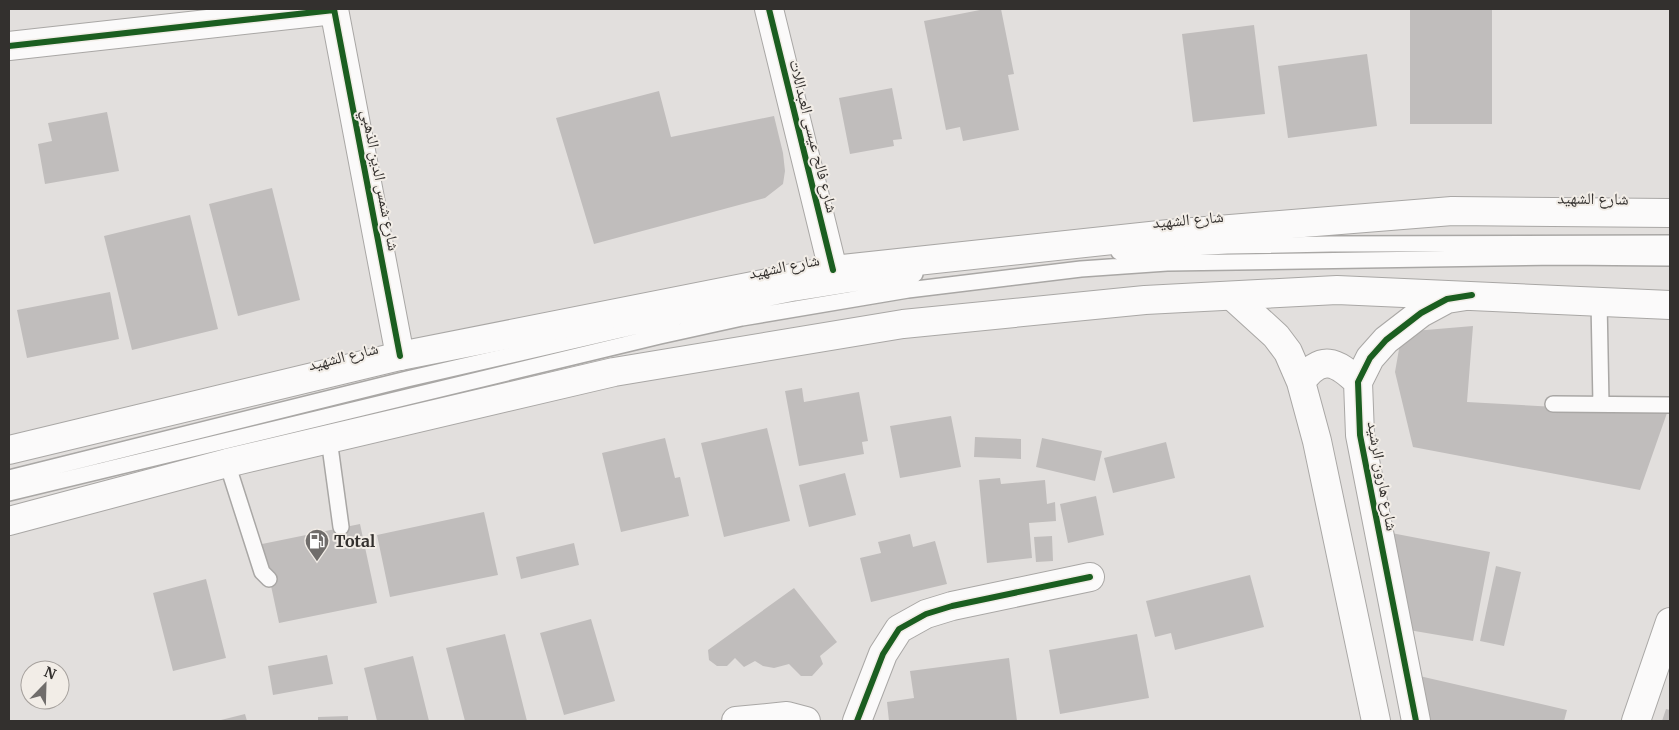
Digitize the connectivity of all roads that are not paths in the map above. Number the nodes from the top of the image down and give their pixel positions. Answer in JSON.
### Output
{"nodes":[{"id":1,"x":334,"y":9,"type":"edge"},
{"id":2,"x":769,"y":9,"type":"edge"},
{"id":3,"x":9,"y":46,"type":"edge"},
{"id":4,"x":1670,"y":213,"type":"edge"},
{"id":5,"x":1670,"y":244,"type":"edge"},
{"id":6,"x":1670,"y":258,"type":"edge"},
{"id":7,"x":833,"y":270,"type":"junction"},
{"id":8,"x":1472,"y":295,"type":"junction"},
{"id":9,"x":1232,"y":296,"type":"junction"},
{"id":10,"x":1599,"y":301,"type":"junction"},
{"id":11,"x":1670,"y":305,"type":"edge"},
{"id":12,"x":400,"y":356,"type":"junction"},
{"id":13,"x":1301,"y":382,"type":"junction"},
{"id":14,"x":1358,"y":382,"type":"junction"},
{"id":15,"x":1553,"y":404,"type":"dead end"},
{"id":16,"x":1601,"y":404,"type":"junction"},
{"id":17,"x":1670,"y":405,"type":"edge"},
{"id":18,"x":329,"y":439,"type":"junction"},
{"id":19,"x":9,"y":450,"type":"edge"},
{"id":20,"x":227,"y":463,"type":"junction"},
{"id":21,"x":9,"y":478,"type":"edge"},
{"id":22,"x":9,"y":493,"type":"edge"},
{"id":23,"x":9,"y":520,"type":"edge"},
{"id":24,"x":341,"y":528,"type":"dead end"},
{"id":25,"x":1090,"y":577,"type":"dead end"},
{"id":26,"x":269,"y":579,"type":"dead end"},
{"id":27,"x":1670,"y":622,"type":"edge"},
{"id":28,"x":736,"y":721,"type":"edge"},
{"id":29,"x":806,"y":721,"type":"edge"},
{"id":30,"x":857,"y":721,"type":"edge"},
{"id":31,"x":1376,"y":721,"type":"edge"},
{"id":32,"x":1416,"y":721,"type":"edge"},
{"id":33,"x":1636,"y":721,"type":"edge"}],
"edges":[{"from":1,"to":3,"type":"main road"},
{"from":1,"to":12,"type":"main road","name":"شارع شمس الدين الذهبي"},
{"from":2,"to":7,"type":"main road","name":"شارع فالح عيسى العبداللات"},
{"from":4,"to":7,"type":"main road","name":"شارع الشهيد"},
{"from":5,"to":21,"type":"lane"},
{"from":6,"to":22,"type":"lane"},
{"from":7,"to":12,"type":"main road","name":"شارع الشهيد"},
{"from":8,"to":9,"type":"main road"},
{"from":8,"to":10,"type":"main road"},
{"from":8,"to":14,"type":"main road","name":"شارع هارون الرشيد"},
{"from":9,"to":13,"type":"main road"},
{"from":9,"to":18,"type":"main road"},
{"from":10,"to":11,"type":"main road"},
{"from":10,"to":16,"type":"lane"},
{"from":12,"to":19,"type":"main road","name":"شارع الشهيد"},
{"from":13,"to":14,"type":"main road"},
{"from":13,"to":31,"type":"main road"},
{"from":14,"to":32,"type":"main road","name":"شارع هارون الرشيد"},
{"from":15,"to":16,"type":"lane"},
{"from":16,"to":17,"type":"lane"},
{"from":18,"to":20,"type":"main road"},
{"from":18,"to":24,"type":"lane"},
{"from":20,"to":23,"type":"main road"},
{"from":20,"to":26,"type":"lane"},
{"from":25,"to":30,"type":"main road"},
{"from":27,"to":33,"type":"main road"},
{"from":28,"to":29,"type":"main road"}]}
